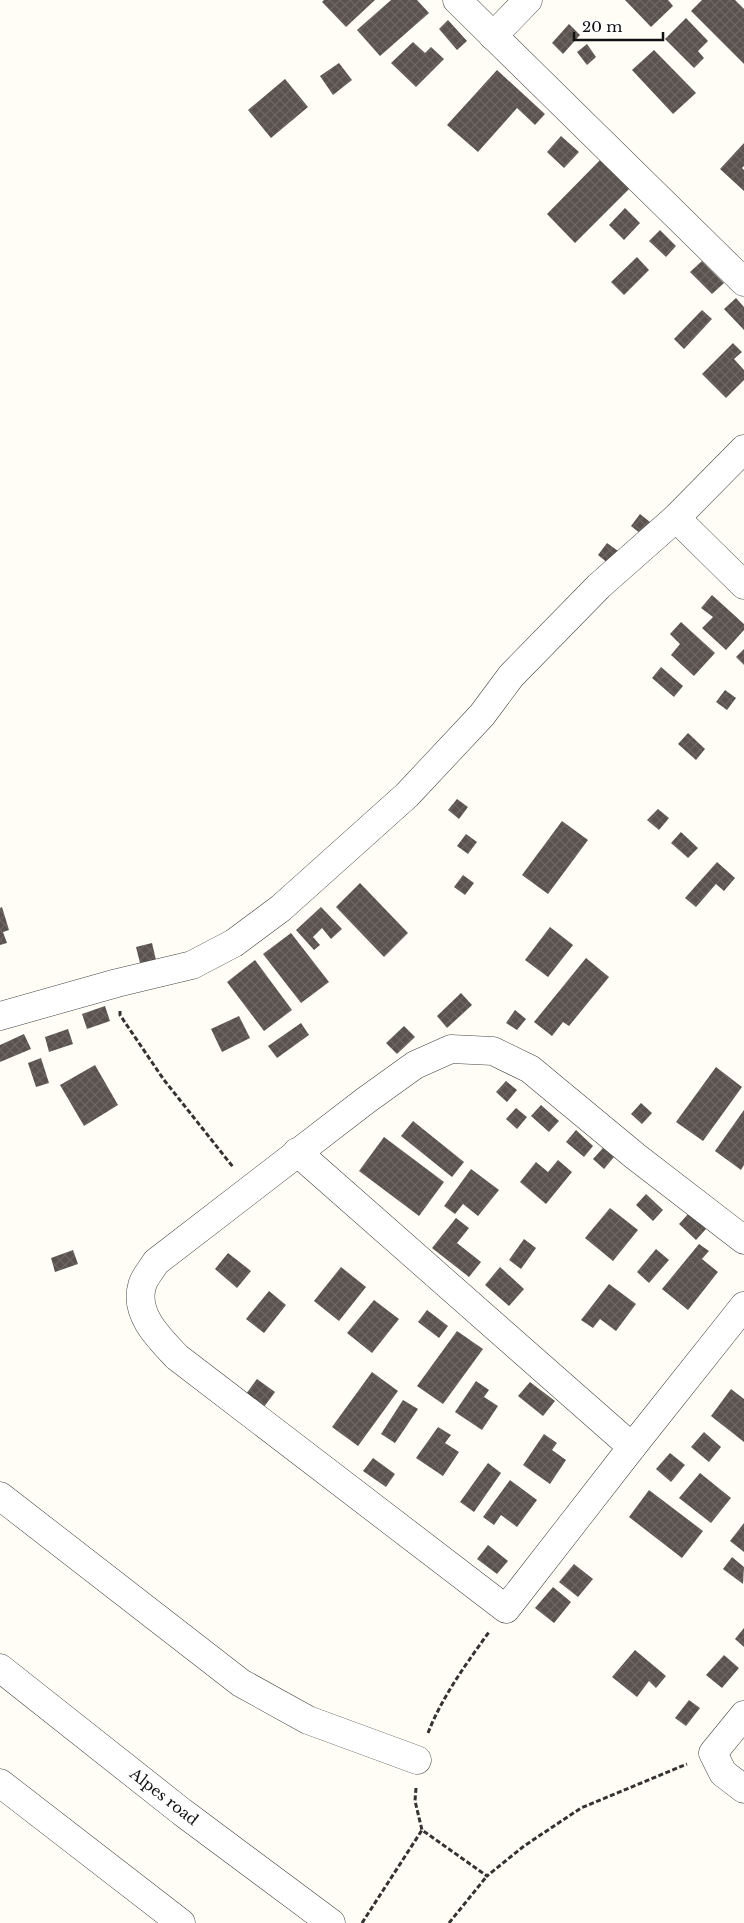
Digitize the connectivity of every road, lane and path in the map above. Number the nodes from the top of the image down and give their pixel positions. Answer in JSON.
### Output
{"nodes":[{"id":1,"x":457,"y":0,"type":"edge"},
{"id":2,"x":528,"y":0,"type":"edge"},
{"id":3,"x":493,"y":36,"type":"junction"},
{"id":4,"x":744,"y":282,"type":"edge"},
{"id":5,"x":744,"y":449,"type":"edge"},
{"id":6,"x":676,"y":518,"type":"junction"},
{"id":7,"x":744,"y":585,"type":"edge"},
{"id":8,"x":117,"y":983,"type":"junction"},
{"id":9,"x":0,"y":1016,"type":"edge"},
{"id":10,"x":297,"y":1152,"type":"junction"},
{"id":11,"x":250,"y":1189,"type":"junction"},
{"id":12,"x":744,"y":1240,"type":"edge"},
{"id":13,"x":744,"y":1306,"type":"edge"},
{"id":14,"x":632,"y":1447,"type":"junction"},
{"id":15,"x":0,"y":1496,"type":"edge"},
{"id":16,"x":506,"y":1609,"type":"junction"},
{"id":17,"x":0,"y":1668,"type":"edge"},
{"id":18,"x":744,"y":1715,"type":"edge"},
{"id":19,"x":713,"y":1753,"type":"junction"},
{"id":20,"x":417,"y":1760,"type":"junction"},
{"id":21,"x":0,"y":1783,"type":"edge"},
{"id":22,"x":744,"y":1789,"type":"edge"},
{"id":23,"x":422,"y":1830,"type":"junction"},
{"id":24,"x":487,"y":1876,"type":"junction"},
{"id":25,"x":181,"y":1923,"type":"edge"},
{"id":26,"x":331,"y":1923,"type":"edge"},
{"id":27,"x":362,"y":1923,"type":"edge"},
{"id":28,"x":449,"y":1923,"type":"edge"}],
"edges":[{"from":1,"to":3,"type":"street"},
{"from":2,"to":3,"type":"street"},
{"from":3,"to":4,"type":"street"},
{"from":5,"to":6,"type":"street"},
{"from":6,"to":7,"type":"street"},
{"from":6,"to":8,"type":"street"},
{"from":8,"to":9,"type":"street"},
{"from":8,"to":11,"type":"path"},
{"from":10,"to":11,"type":"street"},
{"from":10,"to":12,"type":"street"},
{"from":10,"to":14,"type":"street"},
{"from":11,"to":16,"type":"street"},
{"from":13,"to":14,"type":"street"},
{"from":14,"to":16,"type":"street"},
{"from":15,"to":20,"type":"street"},
{"from":16,"to":20,"type":"path"},
{"from":17,"to":26,"type":"street","name":"Alpes road"},
{"from":18,"to":19,"type":"street"},
{"from":19,"to":22,"type":"street"},
{"from":19,"to":24,"type":"path"},
{"from":20,"to":23,"type":"path"},
{"from":21,"to":25,"type":"street"},
{"from":23,"to":24,"type":"path"},
{"from":23,"to":27,"type":"path"},
{"from":24,"to":28,"type":"path"}]}
